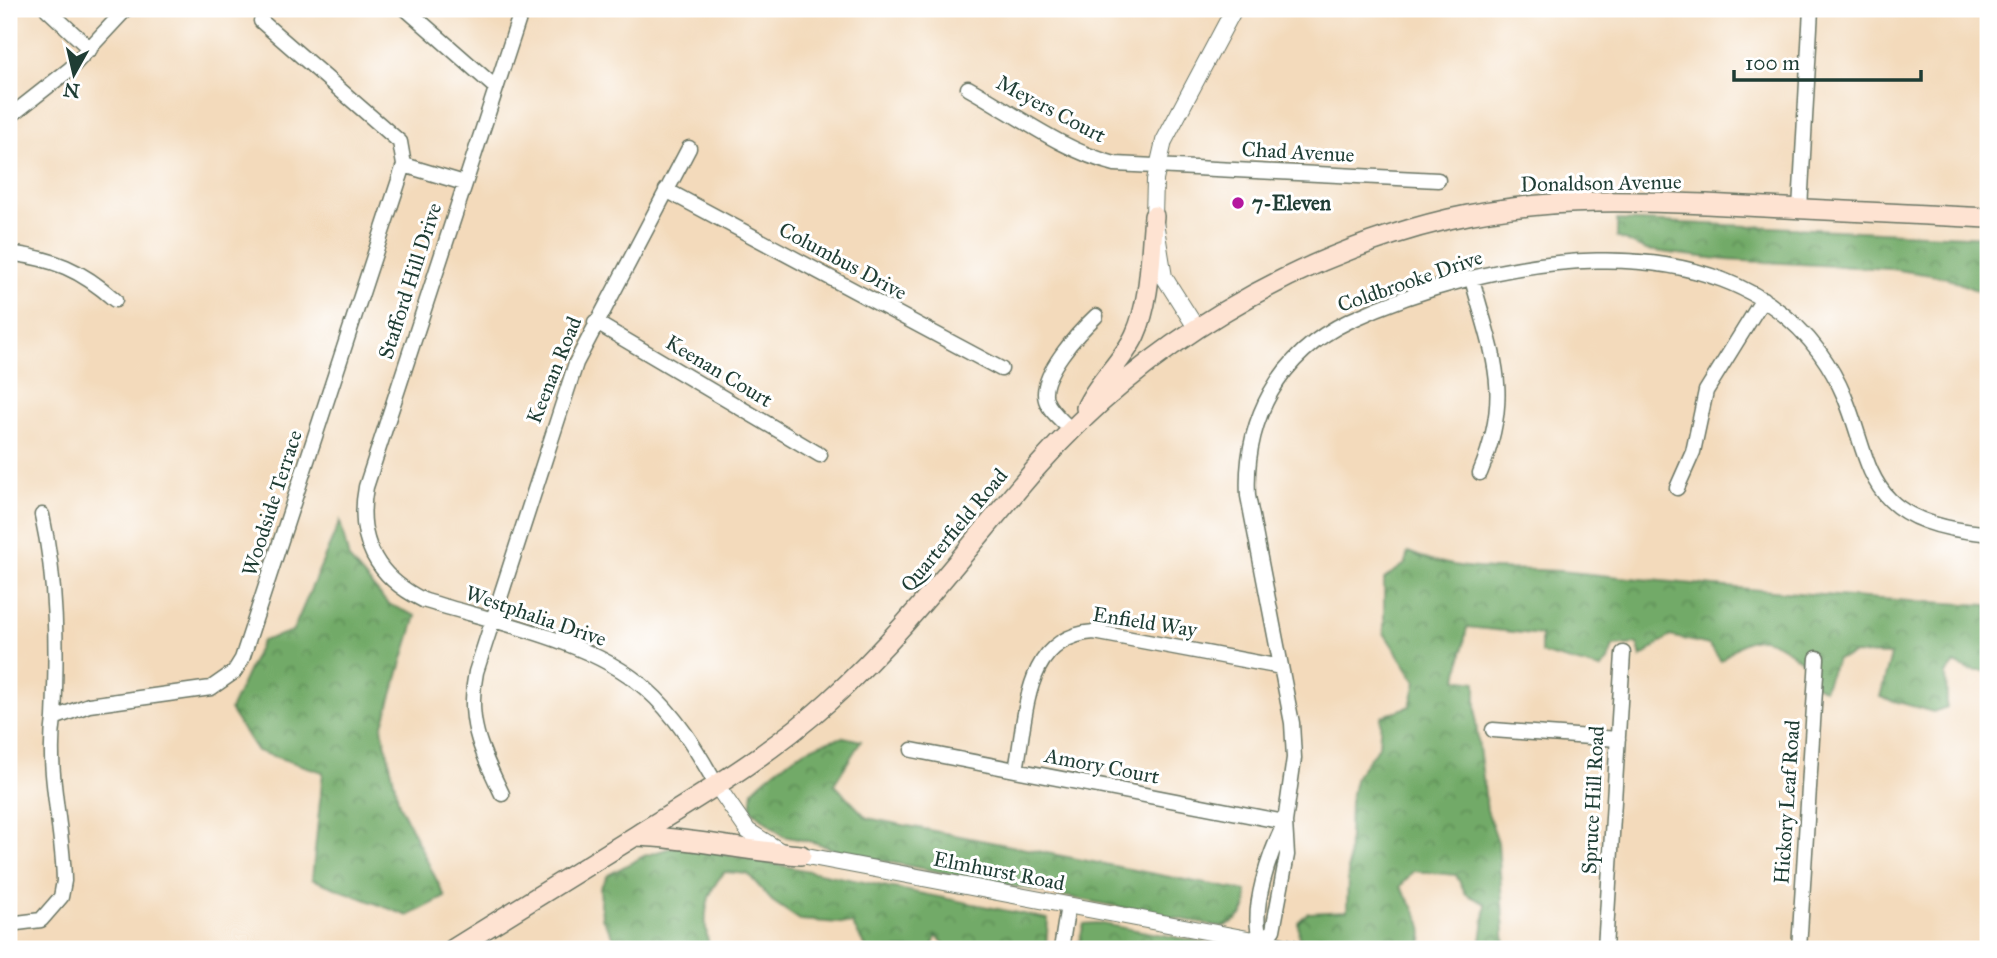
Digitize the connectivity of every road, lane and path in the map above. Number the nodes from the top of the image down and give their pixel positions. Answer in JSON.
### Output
{"nodes":[{"id":1,"x":47,"y":9,"type":"edge"},
{"id":2,"x":126,"y":9,"type":"edge"},
{"id":3,"x":406,"y":9,"type":"edge"},
{"id":4,"x":522,"y":9,"type":"edge"},
{"id":5,"x":1234,"y":9,"type":"edge"},
{"id":6,"x":1811,"y":9,"type":"edge"},
{"id":7,"x":261,"y":21,"type":"dead end"},
{"id":8,"x":90,"y":49,"type":"junction"},
{"id":9,"x":495,"y":87,"type":"junction"},
{"id":10,"x":968,"y":88,"type":"dead end"},
{"id":11,"x":9,"y":117,"type":"edge"},
{"id":12,"x":689,"y":148,"type":"dead end"},
{"id":13,"x":404,"y":165,"type":"junction"},
{"id":14,"x":1157,"y":165,"type":"junction"},
{"id":15,"x":1438,"y":180,"type":"dead end"},
{"id":16,"x":464,"y":183,"type":"junction"},
{"id":17,"x":666,"y":190,"type":"junction"},
{"id":18,"x":1800,"y":209,"type":"junction"},
{"id":19,"x":1154,"y":216,"type":"junction"},
{"id":20,"x":1988,"y":218,"type":"edge"},
{"id":21,"x":9,"y":253,"type":"edge"},
{"id":22,"x":1472,"y":279,"type":"junction"},
{"id":23,"x":1763,"y":299,"type":"junction"},
{"id":24,"x":115,"y":300,"type":"dead end"},
{"id":25,"x":1096,"y":316,"type":"dead end"},
{"id":26,"x":596,"y":322,"type":"junction"},
{"id":27,"x":1196,"y":329,"type":"junction"},
{"id":28,"x":1001,"y":369,"type":"dead end"},
{"id":29,"x":1075,"y":426,"type":"junction"},
{"id":30,"x":820,"y":455,"type":"dead end"},
{"id":31,"x":1480,"y":472,"type":"dead end"},
{"id":32,"x":1676,"y":488,"type":"dead end"},
{"id":33,"x":42,"y":515,"type":"dead end"},
{"id":34,"x":1982,"y":533,"type":"dead end"},
{"id":35,"x":379,"y":568,"type":"joint"},
{"id":36,"x":491,"y":621,"type":"junction"},
{"id":37,"x":1623,"y":653,"type":"dead end"},
{"id":38,"x":1818,"y":658,"type":"dead end"},
{"id":39,"x":1281,"y":667,"type":"junction"},
{"id":40,"x":54,"y":718,"type":"junction"},
{"id":41,"x":1493,"y":730,"type":"dead end"},
{"id":42,"x":1618,"y":738,"type":"junction"},
{"id":43,"x":912,"y":750,"type":"dead end"},
{"id":44,"x":1016,"y":770,"type":"junction"},
{"id":45,"x":717,"y":786,"type":"junction"},
{"id":46,"x":502,"y":794,"type":"dead end"},
{"id":47,"x":1284,"y":822,"type":"junction"},
{"id":48,"x":636,"y":836,"type":"junction"},
{"id":49,"x":801,"y":855,"type":"junction"},
{"id":50,"x":1068,"y":905,"type":"junction"},
{"id":51,"x":9,"y":924,"type":"edge"},
{"id":52,"x":1261,"y":942,"type":"junction"},
{"id":53,"x":453,"y":949,"type":"edge"},
{"id":54,"x":1061,"y":949,"type":"edge"},
{"id":55,"x":1301,"y":949,"type":"edge"},
{"id":56,"x":1605,"y":949,"type":"edge"},
{"id":57,"x":1799,"y":949,"type":"edge"}],
"edges":[{"from":1,"to":8,"type":"street"},
{"from":2,"to":8,"type":"street"},
{"from":3,"to":9,"type":"street"},
{"from":4,"to":9,"type":"street","name":"Stafford Hill Drive"},
{"from":5,"to":14,"type":"street"},
{"from":6,"to":18,"type":"street"},
{"from":7,"to":13,"type":"street"},
{"from":8,"to":11,"type":"street"},
{"from":9,"to":16,"type":"street","name":"Stafford Hill Drive"},
{"from":10,"to":14,"type":"street","name":"Meyers Court"},
{"from":12,"to":17,"type":"street","name":"Keenan Road"},
{"from":13,"to":16,"type":"street"},
{"from":13,"to":40,"type":"street","name":"Woodside Terrace"},
{"from":14,"to":15,"type":"street","name":"Chad Avenue"},
{"from":14,"to":19,"type":"street"},
{"from":16,"to":35,"type":"street","name":"Stafford Hill Drive"},
{"from":17,"to":26,"type":"street","name":"Keenan Road"},
{"from":17,"to":28,"type":"street","name":"Columbus Drive"},
{"from":18,"to":20,"type":"main road","name":"Donaldson Avenue"},
{"from":18,"to":27,"type":"main road","name":"Donaldson Avenue"},
{"from":19,"to":27,"type":"street"},
{"from":19,"to":29,"type":"main road"},
{"from":21,"to":24,"type":"street"},
{"from":22,"to":23,"type":"street","name":"Coldbrooke Drive"},
{"from":22,"to":31,"type":"street"},
{"from":22,"to":39,"type":"street","name":"Coldbrooke Drive"},
{"from":23,"to":32,"type":"street"},
{"from":23,"to":34,"type":"street","name":"Coldbrooke Drive"},
{"from":25,"to":29,"type":"street"},
{"from":26,"to":30,"type":"street","name":"Keenan Court"},
{"from":26,"to":36,"type":"street","name":"Keenan Road"},
{"from":27,"to":29,"type":"main road","name":"Quarterfield Road"},
{"from":29,"to":45,"type":"main road","name":"Quarterfield Road"},
{"from":33,"to":40,"type":"street"},
{"from":35,"to":36,"type":"street","name":"Westphalia Drive"},
{"from":36,"to":45,"type":"street","name":"Westphalia Drive"},
{"from":36,"to":46,"type":"street","name":"Keenan Road"},
{"from":37,"to":42,"type":"street","name":"Spruce Hill Road"},
{"from":38,"to":57,"type":"street","name":"Hickory Leaf Road"},
{"from":39,"to":44,"type":"street","name":"Enfield Way"},
{"from":39,"to":47,"type":"street","name":"Coldbrooke Drive"},
{"from":40,"to":51,"type":"street"},
{"from":41,"to":42,"type":"street"},
{"from":42,"to":56,"type":"street","name":"Spruce Hill Road"},
{"from":43,"to":44,"type":"street","name":"Amory Court"},
{"from":44,"to":47,"type":"street","name":"Amory Court"},
{"from":45,"to":48,"type":"main road","name":"Quarterfield Road"},
{"from":45,"to":49,"type":"street","name":"Elmhurst Road"},
{"from":47,"to":52,"type":"street","name":"Coldbrooke Drive"},
{"from":48,"to":49,"type":"main road"},
{"from":48,"to":53,"type":"main road","name":"Quarterfield Road"},
{"from":49,"to":50,"type":"street","name":"Elmhurst Road"},
{"from":50,"to":52,"type":"street","name":"Elmhurst Road"},
{"from":50,"to":54,"type":"street"},
{"from":52,"to":55,"type":"street","name":"Elmhurst Road"}]}
